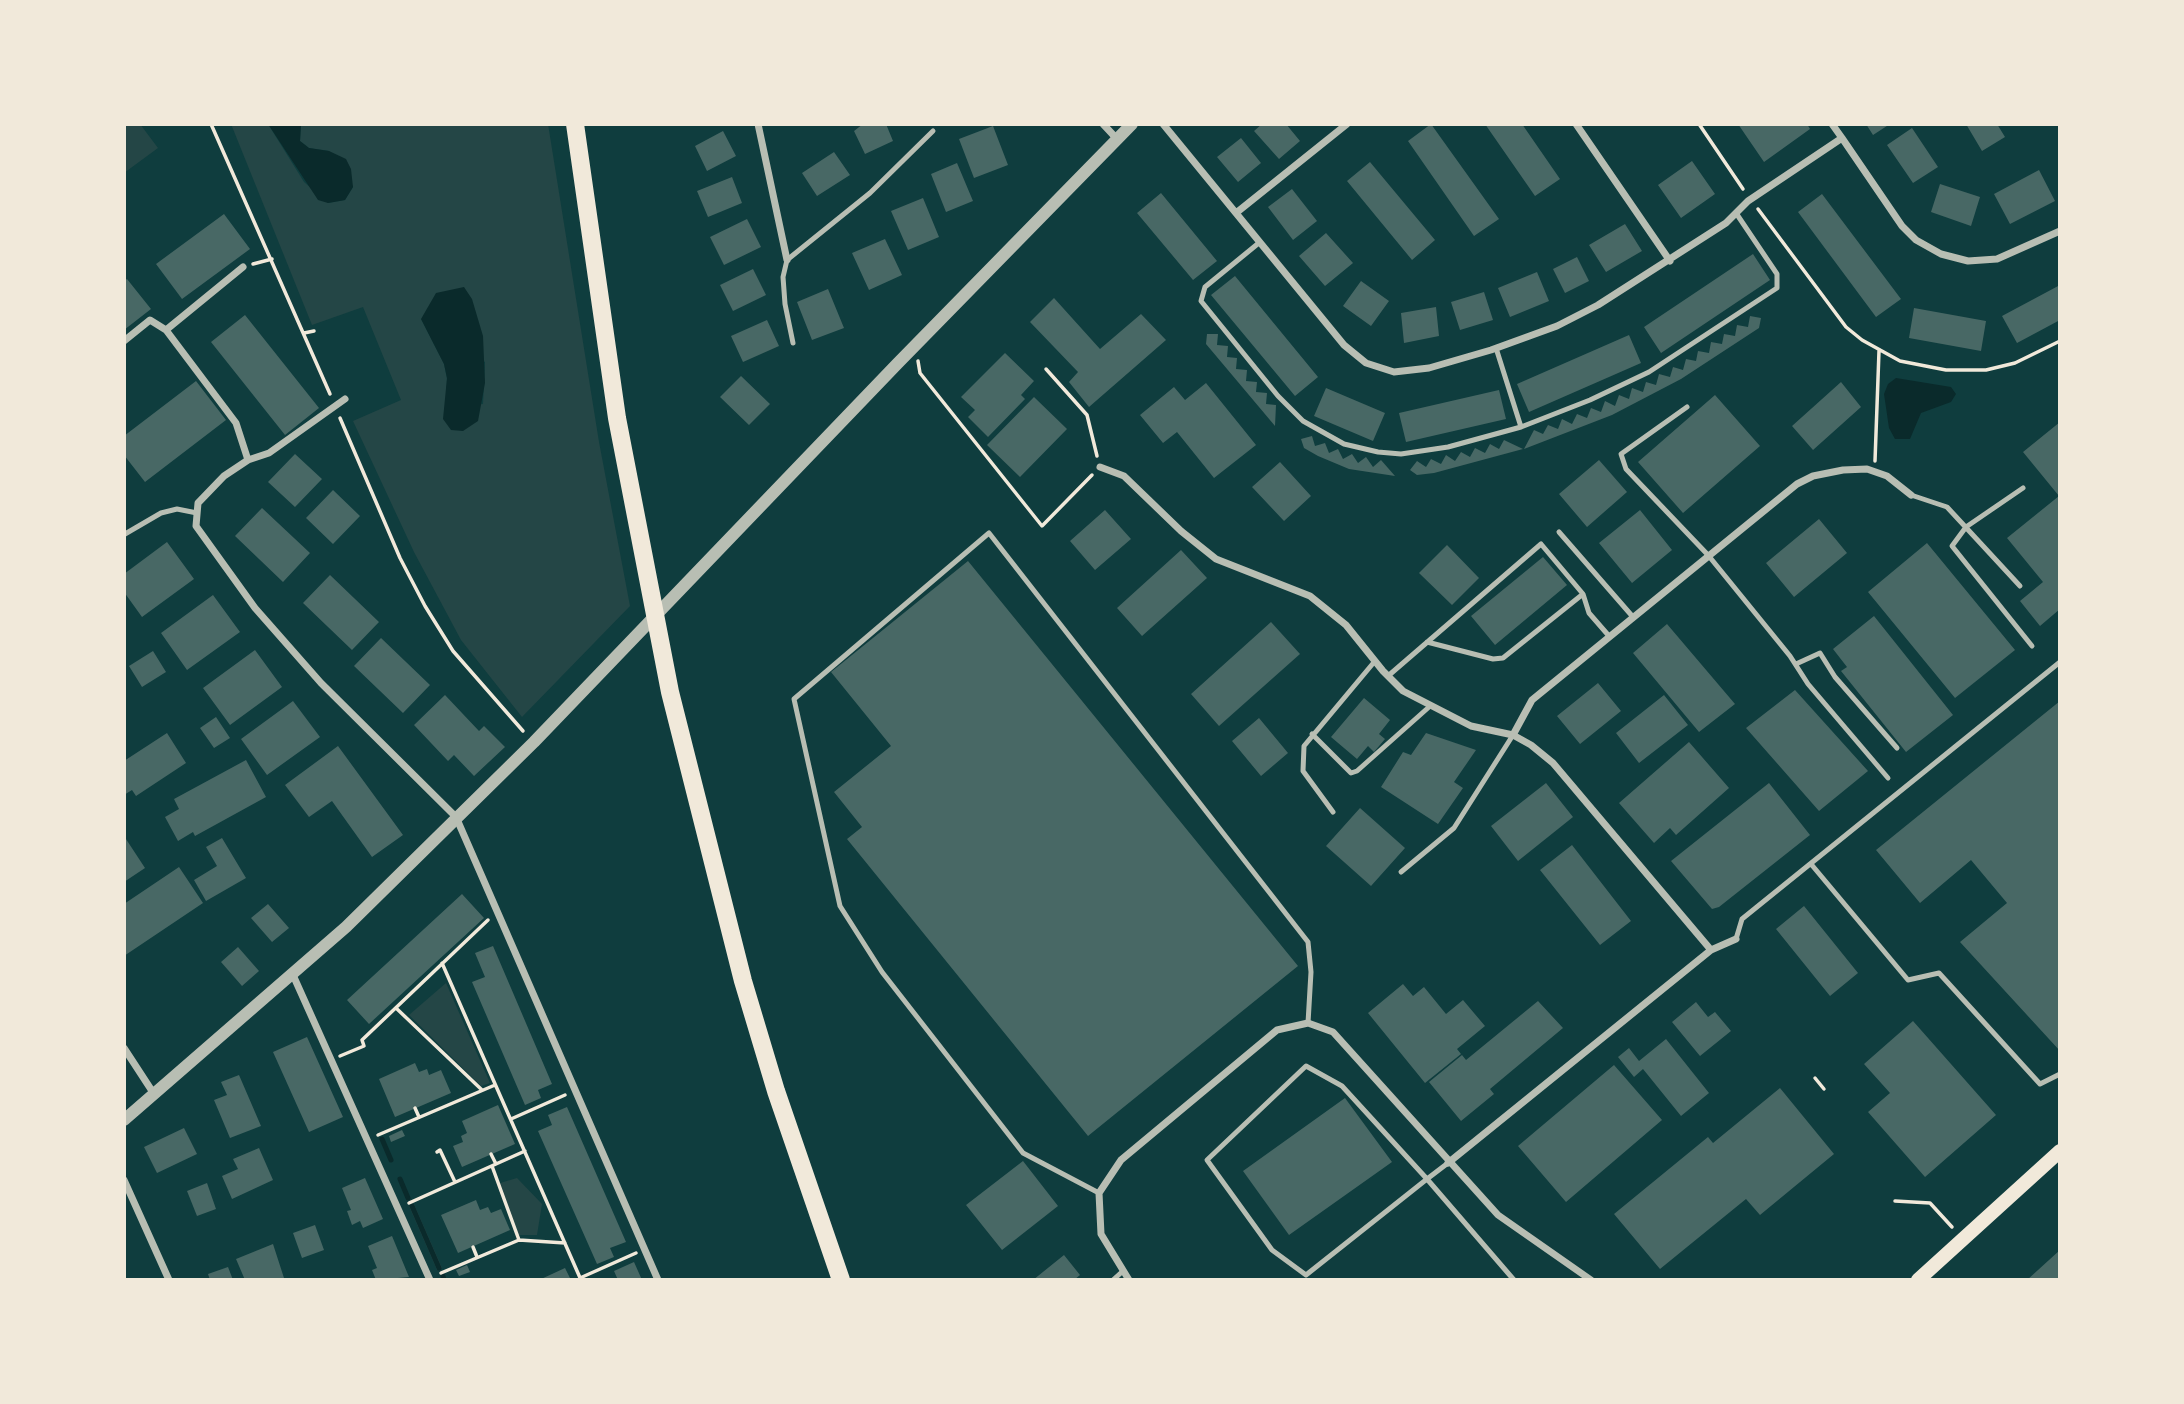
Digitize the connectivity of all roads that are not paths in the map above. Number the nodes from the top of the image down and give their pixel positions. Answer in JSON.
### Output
{"nodes":[{"id":1,"x":575,"y":124,"type":"edge"},
{"id":2,"x":758,"y":124,"type":"edge"},
{"id":3,"x":1103,"y":124,"type":"edge"},
{"id":4,"x":1132,"y":124,"type":"edge"},
{"id":5,"x":1163,"y":124,"type":"edge"},
{"id":6,"x":1347,"y":124,"type":"edge"},
{"id":7,"x":1576,"y":124,"type":"edge"},
{"id":8,"x":1832,"y":124,"type":"edge"},
{"id":9,"x":933,"y":131,"type":"dead end"},
{"id":10,"x":1842,"y":138,"type":"junction"},
{"id":11,"x":1117,"y":139,"type":"junction"},
{"id":12,"x":1236,"y":213,"type":"junction"},
{"id":13,"x":1737,"y":213,"type":"junction"},
{"id":14,"x":2060,"y":231,"type":"edge"},
{"id":15,"x":1260,"y":242,"type":"junction"},
{"id":16,"x":787,"y":260,"type":"junction"},
{"id":17,"x":1670,"y":261,"type":"junction"},
{"id":18,"x":243,"y":267,"type":"road end"},
{"id":19,"x":166,"y":330,"type":"junction"},
{"id":20,"x":124,"y":341,"type":"edge"},
{"id":21,"x":793,"y":343,"type":"dead end"},
{"id":22,"x":1496,"y":348,"type":"junction"},
{"id":23,"x":345,"y":400,"type":"dead end"},
{"id":24,"x":1687,"y":407,"type":"dead end"},
{"id":25,"x":1521,"y":426,"type":"junction"},
{"id":26,"x":248,"y":460,"type":"junction"},
{"id":27,"x":1100,"y":467,"type":"road end"},
{"id":28,"x":2023,"y":488,"type":"dead end"},
{"id":29,"x":1912,"y":495,"type":"joint"},
{"id":30,"x":197,"y":513,"type":"junction"},
{"id":31,"x":1966,"y":527,"type":"junction"},
{"id":32,"x":1559,"y":532,"type":"dead end"},
{"id":33,"x":125,"y":534,"type":"edge"},
{"id":34,"x":1708,"y":555,"type":"junction"},
{"id":35,"x":2020,"y":586,"type":"dead end"},
{"id":36,"x":1583,"y":594,"type":"junction"},
{"id":37,"x":1633,"y":617,"type":"junction"},
{"id":38,"x":1609,"y":636,"type":"junction"},
{"id":39,"x":1427,"y":642,"type":"junction"},
{"id":40,"x":2032,"y":646,"type":"dead end"},
{"id":41,"x":1375,"y":661,"type":"junction"},
{"id":42,"x":2060,"y":662,"type":"edge"},
{"id":43,"x":1796,"y":664,"type":"junction"},
{"id":44,"x":1388,"y":676,"type":"junction"},
{"id":45,"x":1429,"y":707,"type":"junction"},
{"id":46,"x":1312,"y":734,"type":"junction"},
{"id":47,"x":1513,"y":735,"type":"junction"},
{"id":48,"x":1897,"y":748,"type":"dead end"},
{"id":49,"x":1888,"y":778,"type":"dead end"},
{"id":50,"x":1333,"y":812,"type":"dead end"},
{"id":51,"x":456,"y":817,"type":"junction"},
{"id":52,"x":1811,"y":864,"type":"junction"},
{"id":53,"x":1401,"y":872,"type":"dead end"},
{"id":54,"x":1736,"y":939,"type":"joint"},
{"id":55,"x":1712,"y":950,"type":"junction"},
{"id":56,"x":293,"y":975,"type":"junction"},
{"id":57,"x":1308,"y":1023,"type":"junction"},
{"id":58,"x":124,"y":1048,"type":"edge"},
{"id":59,"x":2060,"y":1074,"type":"edge"},
{"id":60,"x":154,"y":1094,"type":"junction"},
{"id":61,"x":124,"y":1120,"type":"edge"},
{"id":62,"x":2060,"y":1152,"type":"edge"},
{"id":63,"x":1448,"y":1163,"type":"junction"},
{"id":64,"x":1427,"y":1179,"type":"junction"},
{"id":65,"x":124,"y":1180,"type":"edge"},
{"id":66,"x":1099,"y":1193,"type":"junction"},
{"id":67,"x":1123,"y":1271,"type":"junction"},
{"id":68,"x":1306,"y":1278,"type":"edge"},
{"id":69,"x":429,"y":1279,"type":"edge"},
{"id":70,"x":169,"y":1280,"type":"edge"},
{"id":71,"x":658,"y":1280,"type":"edge"},
{"id":72,"x":841,"y":1280,"type":"edge"},
{"id":73,"x":1113,"y":1280,"type":"edge"},
{"id":74,"x":1129,"y":1280,"type":"edge"},
{"id":75,"x":1514,"y":1280,"type":"edge"},
{"id":76,"x":1591,"y":1280,"type":"edge"},
{"id":77,"x":1918,"y":1280,"type":"edge"}],
"edges":[{"from":1,"to":72,"type":"highway"},
{"from":2,"to":16,"type":"street"},
{"from":3,"to":11,"type":"street"},
{"from":4,"to":11,"type":"street"},
{"from":5,"to":12,"type":"street"},
{"from":6,"to":12,"type":"street"},
{"from":7,"to":17,"type":"street"},
{"from":8,"to":10,"type":"street"},
{"from":9,"to":16,"type":"lane"},
{"from":10,"to":13,"type":"street"},
{"from":10,"to":14,"type":"street"},
{"from":11,"to":51,"type":"street"},
{"from":12,"to":15,"type":"street"},
{"from":13,"to":17,"type":"street"},
{"from":13,"to":25,"type":"lane"},
{"from":15,"to":22,"type":"street"},
{"from":15,"to":25,"type":"lane"},
{"from":16,"to":21,"type":"lane"},
{"from":17,"to":22,"type":"street"},
{"from":18,"to":19,"type":"street"},
{"from":19,"to":20,"type":"street"},
{"from":19,"to":26,"type":"street"},
{"from":22,"to":25,"type":"lane"},
{"from":23,"to":26,"type":"street"},
{"from":24,"to":34,"type":"lane"},
{"from":26,"to":30,"type":"street"},
{"from":27,"to":41,"type":"street"},
{"from":28,"to":31,"type":"lane"},
{"from":29,"to":31,"type":"lane"},
{"from":29,"to":34,"type":"street"},
{"from":30,"to":33,"type":"lane"},
{"from":30,"to":51,"type":"street"},
{"from":31,"to":35,"type":"lane"},
{"from":31,"to":40,"type":"lane"},
{"from":32,"to":37,"type":"lane"},
{"from":34,"to":37,"type":"street"},
{"from":34,"to":43,"type":"lane"},
{"from":36,"to":38,"type":"lane"},
{"from":36,"to":39,"type":"lane"},
{"from":36,"to":39,"type":"lane"},
{"from":37,"to":38,"type":"street"},
{"from":38,"to":47,"type":"street"},
{"from":39,"to":44,"type":"lane"},
{"from":41,"to":44,"type":"street"},
{"from":41,"to":46,"type":"lane"},
{"from":42,"to":52,"type":"lane"},
{"from":43,"to":48,"type":"lane"},
{"from":43,"to":49,"type":"lane"},
{"from":44,"to":45,"type":"street"},
{"from":45,"to":46,"type":"lane"},
{"from":45,"to":47,"type":"street"},
{"from":46,"to":50,"type":"lane"},
{"from":47,"to":53,"type":"lane"},
{"from":47,"to":55,"type":"street"},
{"from":51,"to":56,"type":"street"},
{"from":51,"to":71,"type":"street"},
{"from":52,"to":54,"type":"lane"},
{"from":52,"to":59,"type":"lane"},
{"from":54,"to":55,"type":"street"},
{"from":55,"to":63,"type":"street"},
{"from":56,"to":60,"type":"street"},
{"from":56,"to":69,"type":"street"},
{"from":57,"to":63,"type":"street"},
{"from":57,"to":66,"type":"street"},
{"from":57,"to":66,"type":"lane"},
{"from":58,"to":60,"type":"street"},
{"from":60,"to":61,"type":"street"},
{"from":62,"to":77,"type":"main road"},
{"from":63,"to":64,"type":"lane"},
{"from":63,"to":76,"type":"street"},
{"from":64,"to":68,"type":"lane"},
{"from":64,"to":68,"type":"lane"},
{"from":64,"to":75,"type":"lane"},
{"from":65,"to":70,"type":"street"},
{"from":66,"to":67,"type":"street"},
{"from":67,"to":73,"type":"lane"},
{"from":67,"to":74,"type":"street"}]}
